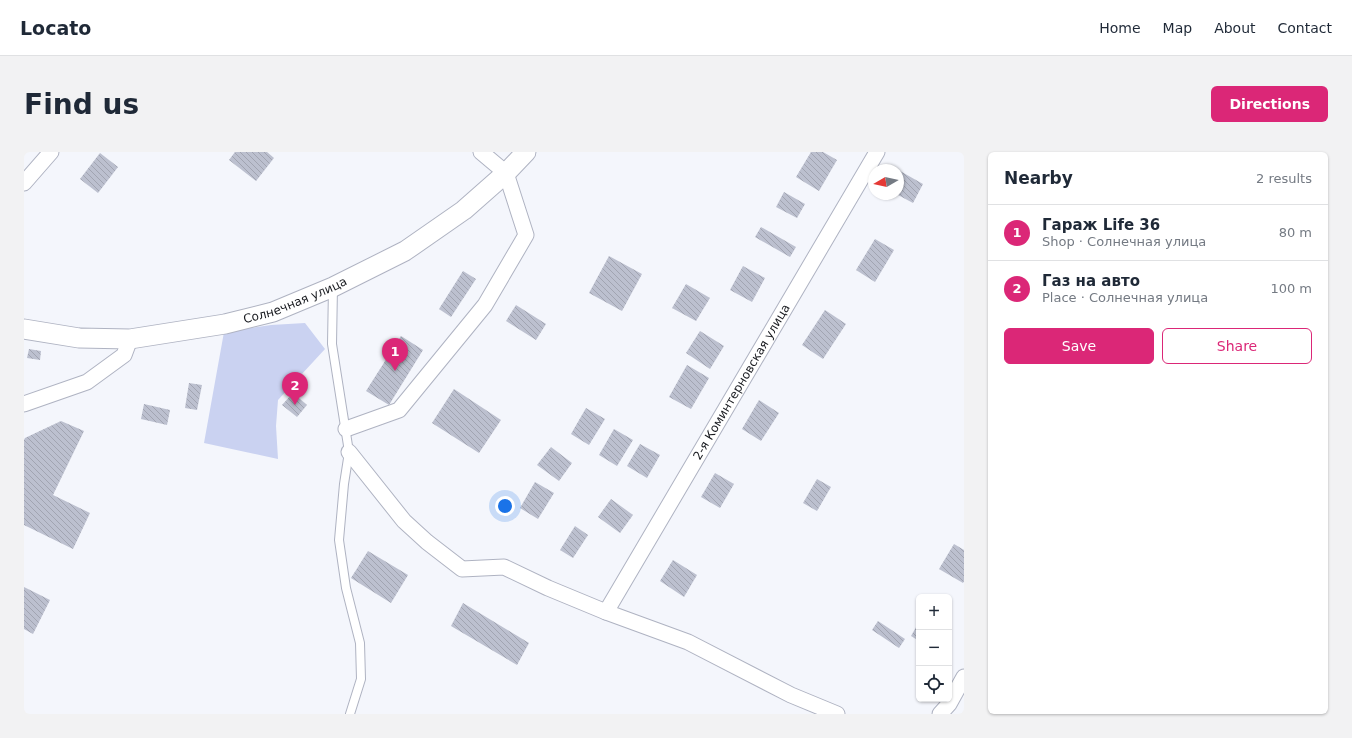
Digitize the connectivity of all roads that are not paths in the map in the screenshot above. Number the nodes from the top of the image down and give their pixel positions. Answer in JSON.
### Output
{"nodes":[{"id":1,"x":50,"y":152,"type":"edge"},
{"id":2,"x":481,"y":152,"type":"edge"},
{"id":3,"x":526,"y":152,"type":"edge"},
{"id":4,"x":877,"y":152,"type":"edge"},
{"id":5,"x":506,"y":173,"type":"junction"},
{"id":6,"x":24,"y":183,"type":"edge"},
{"id":7,"x":333,"y":287,"type":"junction"},
{"id":8,"x":24,"y":329,"type":"edge"},
{"id":9,"x":130,"y":339,"type":"junction"},
{"id":10,"x":24,"y":404,"type":"edge"},
{"id":11,"x":346,"y":429,"type":"junction"},
{"id":12,"x":349,"y":452,"type":"junction"},
{"id":13,"x":606,"y":612,"type":"junction"},
{"id":14,"x":964,"y":676,"type":"edge"},
{"id":15,"x":945,"y":709,"type":"edge"},
{"id":16,"x":350,"y":714,"type":"edge"},
{"id":17,"x":837,"y":714,"type":"edge"}],
"edges":[{"from":1,"to":6,"type":"street"},
{"from":2,"to":5,"type":"street"},
{"from":3,"to":5,"type":"street","name":"Солнечная улица"},
{"from":4,"to":13,"type":"street","name":"2-я Коминтерновская улица"},
{"from":5,"to":7,"type":"street","name":"Солнечная улица"},
{"from":5,"to":11,"type":"street"},
{"from":7,"to":9,"type":"street","name":"Солнечная улица"},
{"from":7,"to":11,"type":"lane"},
{"from":8,"to":9,"type":"street","name":"Солнечная улица"},
{"from":9,"to":10,"type":"street"},
{"from":11,"to":12,"type":"lane"},
{"from":12,"to":13,"type":"street"},
{"from":12,"to":16,"type":"lane"},
{"from":13,"to":17,"type":"street"},
{"from":14,"to":15,"type":"street"}]}
